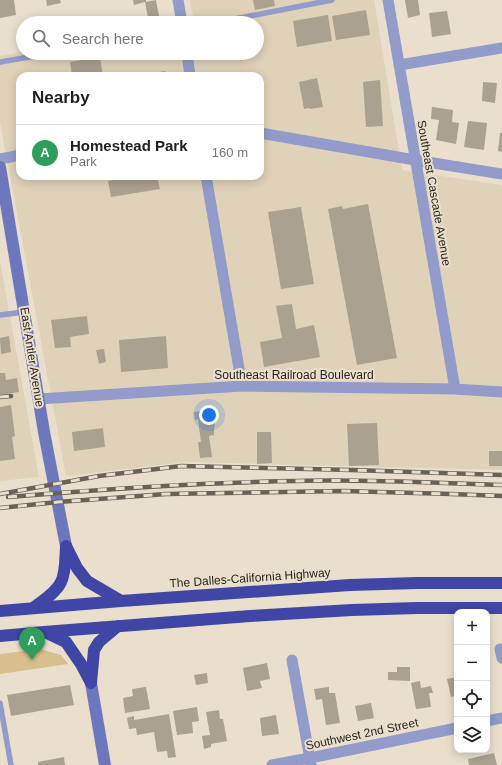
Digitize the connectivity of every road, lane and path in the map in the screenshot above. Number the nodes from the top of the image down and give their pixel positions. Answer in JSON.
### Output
{"nodes":[{"id":1,"x":178,"y":0,"type":"edge"},
{"id":2,"x":332,"y":0,"type":"edge"},
{"id":3,"x":388,"y":0,"type":"edge"},
{"id":4,"x":181,"y":16,"type":"edge"},
{"id":5,"x":250,"y":16,"type":"edge"},
{"id":6,"x":502,"y":48,"type":"edge"},
{"id":7,"x":16,"y":59,"type":"edge"},
{"id":8,"x":188,"y":60,"type":"edge"},
{"id":9,"x":0,"y":62,"type":"edge"},
{"id":10,"x":399,"y":65,"type":"junction"},
{"id":11,"x":189,"y":72,"type":"edge"},
{"id":12,"x":264,"y":134,"type":"edge"},
{"id":13,"x":16,"y":156,"type":"edge"},
{"id":14,"x":0,"y":159,"type":"edge"},
{"id":15,"x":415,"y":160,"type":"junction"},
{"id":16,"x":0,"y":167,"type":"edge"},
{"id":17,"x":502,"y":174,"type":"edge"},
{"id":18,"x":207,"y":180,"type":"edge"},
{"id":19,"x":24,"y":312,"type":"junction"},
{"id":20,"x":0,"y":315,"type":"edge"},
{"id":21,"x":242,"y":386,"type":"junction"},
{"id":22,"x":455,"y":390,"type":"junction"},
{"id":23,"x":502,"y":392,"type":"edge"},
{"id":24,"x":39,"y":399,"type":"junction"},
{"id":25,"x":66,"y":546,"type":"junction"},
{"id":26,"x":502,"y":583,"type":"edge"},
{"id":27,"x":121,"y":601,"type":"junction"},
{"id":28,"x":33,"y":608,"type":"junction"},
{"id":29,"x":502,"y":608,"type":"edge"},
{"id":30,"x":0,"y":611,"type":"edge"},
{"id":31,"x":118,"y":626,"type":"junction"},
{"id":32,"x":44,"y":632,"type":"junction"},
{"id":33,"x":0,"y":636,"type":"edge"},
{"id":34,"x":292,"y":660,"type":"dead end"},
{"id":35,"x":91,"y":683,"type":"junction"},
{"id":36,"x":0,"y":703,"type":"edge"},
{"id":37,"x":502,"y":718,"type":"edge"},
{"id":38,"x":490,"y":720,"type":"edge"},
{"id":39,"x":454,"y":729,"type":"edge"},
{"id":40,"x":310,"y":762,"type":"edge"},
{"id":41,"x":11,"y":765,"type":"edge"},
{"id":42,"x":105,"y":765,"type":"edge"},
{"id":43,"x":272,"y":765,"type":"edge"}],
"edges":[{"from":1,"to":4,"type":"street"},
{"from":2,"to":5,"type":"lane"},
{"from":3,"to":10,"type":"street","name":"Southeast Cascade Avenue"},
{"from":6,"to":10,"type":"street"},
{"from":7,"to":9,"type":"lane"},
{"from":8,"to":11,"type":"street"},
{"from":10,"to":15,"type":"street","name":"Southeast Cascade Avenue"},
{"from":12,"to":15,"type":"street"},
{"from":13,"to":14,"type":"street"},
{"from":15,"to":17,"type":"street"},
{"from":15,"to":22,"type":"street","name":"Southeast Cascade Avenue"},
{"from":16,"to":19,"type":"street","name":"East Antler Avenue"},
{"from":18,"to":21,"type":"street"},
{"from":19,"to":20,"type":"lane"},
{"from":19,"to":24,"type":"street","name":"East Antler Avenue"},
{"from":21,"to":22,"type":"street","name":"Southeast Railroad Boulevard"},
{"from":21,"to":24,"type":"street","name":"Southeast Railroad Boulevard"},
{"from":22,"to":23,"type":"street","name":"Southeast Railroad Boulevard"},
{"from":24,"to":25,"type":"street","name":"East Antler Avenue"},
{"from":25,"to":27,"type":"highway"},
{"from":25,"to":28,"type":"highway"},
{"from":26,"to":27,"type":"highway","name":"The Dalles-California Highway"},
{"from":27,"to":28,"type":"highway","name":"The Dalles-California Highway"},
{"from":28,"to":30,"type":"highway","name":"The Dalles-California Highway"},
{"from":29,"to":31,"type":"highway"},
{"from":31,"to":32,"type":"highway"},
{"from":31,"to":35,"type":"highway"},
{"from":32,"to":33,"type":"highway"},
{"from":32,"to":35,"type":"highway"},
{"from":34,"to":40,"type":"street"},
{"from":35,"to":42,"type":"street"},
{"from":36,"to":41,"type":"lane"},
{"from":37,"to":38,"type":"street"},
{"from":39,"to":40,"type":"street","name":"Southwest 2nd Street"},
{"from":40,"to":43,"type":"street","name":"Southwest 2nd Street"}]}
